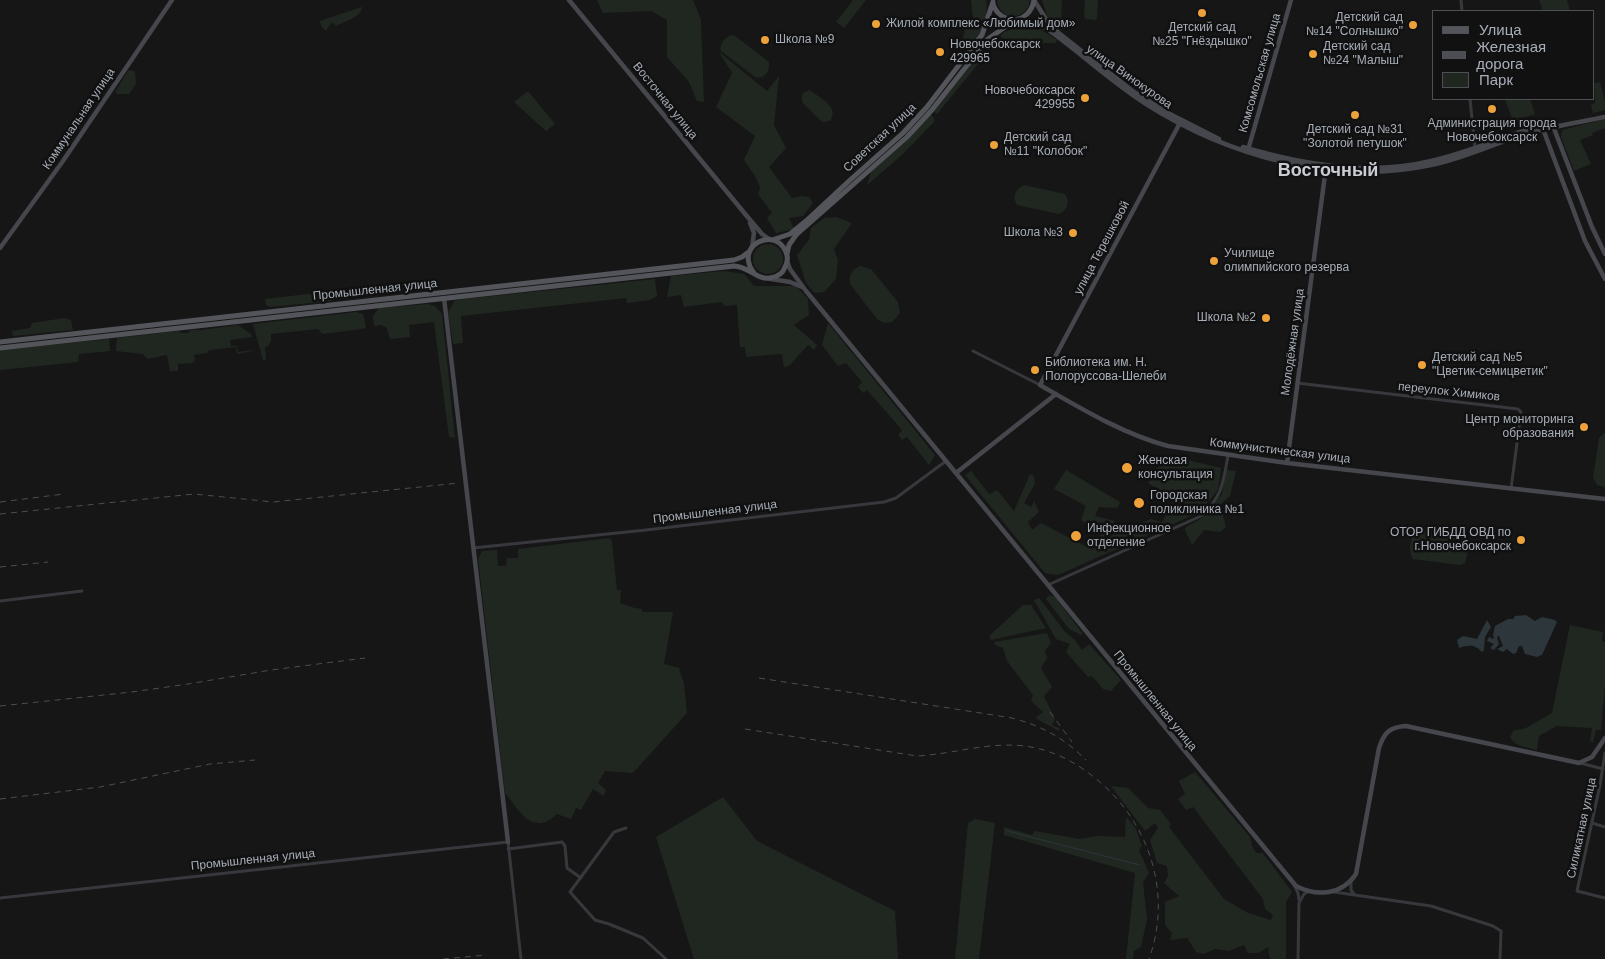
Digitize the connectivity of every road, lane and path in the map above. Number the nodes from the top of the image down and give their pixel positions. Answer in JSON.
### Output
{"nodes":[{"id":1,"x":569,"y":0,"type":"edge"},
{"id":2,"x":1034,"y":0,"type":"edge"},
{"id":3,"x":1291,"y":0,"type":"edge"},
{"id":4,"x":170,"y":1,"type":"edge"},
{"id":5,"x":993,"y":1,"type":"edge"},
{"id":6,"x":1016,"y":20,"type":"junction"},
{"id":7,"x":1470,"y":100,"type":"edge"},
{"id":8,"x":1167,"y":115,"type":"junction"},
{"id":9,"x":1605,"y":116,"type":"edge"},
{"id":10,"x":1180,"y":122,"type":"junction"},
{"id":11,"x":1553,"y":126,"type":"junction"},
{"id":12,"x":1544,"y":130,"type":"junction"},
{"id":13,"x":1248,"y":150,"type":"junction"},
{"id":14,"x":1476,"y":150,"type":"junction"},
{"id":15,"x":1326,"y":167,"type":"junction"},
{"id":16,"x":819,"y":213,"type":"junction"},
{"id":17,"x":746,"y":215,"type":"junction"},
{"id":18,"x":808,"y":223,"type":"junction"},
{"id":19,"x":770,"y":239,"type":"junction"},
{"id":20,"x":0,"y":248,"type":"edge"},
{"id":21,"x":751,"y":249,"type":"junction"},
{"id":22,"x":1605,"y":254,"type":"edge"},
{"id":23,"x":787,"y":257,"type":"junction"},
{"id":24,"x":656,"y":272,"type":"junction"},
{"id":25,"x":754,"y":273,"type":"junction"},
{"id":26,"x":767,"y":278,"type":"junction"},
{"id":27,"x":1605,"y":279,"type":"edge"},
{"id":28,"x":806,"y":291,"type":"junction"},
{"id":29,"x":443,"y":295,"type":"junction"},
{"id":30,"x":432,"y":300,"type":"junction"},
{"id":31,"x":366,"y":304,"type":"junction"},
{"id":32,"x":445,"y":307,"type":"junction"},
{"id":33,"x":77,"y":336,"type":"junction"},
{"id":34,"x":0,"y":342,"type":"edge"},
{"id":35,"x":0,"y":348,"type":"edge"},
{"id":36,"x":974,"y":351,"type":"dead end"},
{"id":37,"x":1297,"y":383,"type":"junction"},
{"id":38,"x":1040,"y":385,"type":"junction"},
{"id":39,"x":1056,"y":394,"type":"junction"},
{"id":40,"x":1228,"y":456,"type":"junction"},
{"id":41,"x":946,"y":461,"type":"junction"},
{"id":42,"x":1287,"y":463,"type":"junction"},
{"id":43,"x":956,"y":473,"type":"junction"},
{"id":44,"x":1511,"y":488,"type":"junction"},
{"id":45,"x":1605,"y":499,"type":"edge"},
{"id":46,"x":472,"y":548,"type":"junction"},
{"id":47,"x":1048,"y":585,"type":"junction"},
{"id":48,"x":82,"y":591,"type":"dead end"},
{"id":49,"x":0,"y":601,"type":"edge"},
{"id":50,"x":1605,"y":738,"type":"edge"},
{"id":51,"x":1605,"y":753,"type":"edge"},
{"id":52,"x":1579,"y":763,"type":"junction"},
{"id":53,"x":1603,"y":769,"type":"junction"},
{"id":54,"x":1592,"y":823,"type":"junction"},
{"id":55,"x":1605,"y":827,"type":"edge"},
{"id":56,"x":626,"y":828,"type":"dead end"},
{"id":57,"x":508,"y":842,"type":"junction"},
{"id":58,"x":508,"y":849,"type":"junction"},
{"id":59,"x":580,"y":878,"type":"junction"},
{"id":60,"x":1351,"y":880,"type":"junction"},
{"id":61,"x":1293,"y":884,"type":"junction"},
{"id":62,"x":1309,"y":891,"type":"junction"},
{"id":63,"x":1334,"y":892,"type":"junction"},
{"id":64,"x":1354,"y":894,"type":"junction"},
{"id":65,"x":0,"y":898,"type":"edge"},
{"id":66,"x":1605,"y":898,"type":"edge"},
{"id":67,"x":1300,"y":903,"type":"junction"},
{"id":68,"x":521,"y":959,"type":"edge"},
{"id":69,"x":666,"y":959,"type":"edge"},
{"id":70,"x":1298,"y":959,"type":"edge"},
{"id":71,"x":1500,"y":959,"type":"edge"}],
"edges":[{"from":1,"to":17,"type":"street","name":"Восточная улица"},
{"from":2,"to":6,"type":"main road","name":"Советская улица"},
{"from":2,"to":8,"type":"street","name":"улица Винокурова"},
{"from":3,"to":13,"type":"street","name":"Комсомольская улица"},
{"from":4,"to":20,"type":"street","name":"Коммунальная улица"},
{"from":5,"to":6,"type":"main road"},
{"from":5,"to":16,"type":"main road","name":"Советская улица"},
{"from":6,"to":8,"type":"street","name":"улица Винокурова"},
{"from":6,"to":16,"type":"main road","name":"Советская улица"},
{"from":7,"to":14,"type":"street"},
{"from":8,"to":10,"type":"street","name":"улица Винокурова"},
{"from":9,"to":11,"type":"street","name":"улица Винокурова"},
{"from":10,"to":13,"type":"street","name":"улица Винокурова"},
{"from":10,"to":38,"type":"street","name":"улица Терешковой"},
{"from":11,"to":12,"type":"street","name":"улица Винокурова"},
{"from":11,"to":14,"type":"street","name":"улица Винокурова"},
{"from":11,"to":22,"type":"street"},
{"from":12,"to":14,"type":"street","name":"улица Винокурова"},
{"from":12,"to":27,"type":"street"},
{"from":13,"to":15,"type":"street","name":"улица Винокурова"},
{"from":14,"to":15,"type":"street","name":"улица Винокурова"},
{"from":15,"to":37,"type":"street","name":"Молодёжная улица"},
{"from":16,"to":18,"type":"main road","name":"Советская улица"},
{"from":17,"to":19,"type":"street","name":"Восточная улица"},
{"from":17,"to":21,"type":"street","name":"Восточная улица"},
{"from":18,"to":19,"type":"main road","name":"Советская улица"},
{"from":18,"to":23,"type":"main road","name":"Советская улица"},
{"from":19,"to":21,"type":"main road"},
{"from":19,"to":23,"type":"main road"},
{"from":21,"to":24,"type":"main road","name":"Промышленная улица"},
{"from":21,"to":25,"type":"main road"},
{"from":23,"to":26,"type":"main road"},
{"from":23,"to":28,"type":"street","name":"Промышленная улица"},
{"from":24,"to":25,"type":"main road","name":"Промышленная улица"},
{"from":24,"to":29,"type":"main road","name":"Промышленная улица"},
{"from":25,"to":26,"type":"main road"},
{"from":26,"to":28,"type":"street","name":"Промышленная улица"},
{"from":28,"to":41,"type":"street","name":"Промышленная улица"},
{"from":29,"to":30,"type":"main road","name":"Промышленная улица"},
{"from":29,"to":31,"type":"main road","name":"Промышленная улица"},
{"from":29,"to":32,"type":"street","name":"Промышленная улица"},
{"from":30,"to":31,"type":"main road","name":"Промышленная улица"},
{"from":30,"to":32,"type":"street"},
{"from":31,"to":33,"type":"main road","name":"Промышленная улица"},
{"from":32,"to":46,"type":"street","name":"Промышленная улица"},
{"from":33,"to":34,"type":"main road","name":"Промышленная улица"},
{"from":33,"to":35,"type":"main road","name":"Промышленная улица"},
{"from":36,"to":38,"type":"street","name":"Коммунистическая улица"},
{"from":37,"to":42,"type":"street","name":"Молодёжная улица"},
{"from":37,"to":44,"type":"street","name":"переулок Химиков"},
{"from":38,"to":39,"type":"street","name":"Коммунистическая улица"},
{"from":39,"to":40,"type":"street","name":"Коммунистическая улица"},
{"from":39,"to":43,"type":"street"},
{"from":40,"to":42,"type":"street","name":"Коммунистическая улица"},
{"from":40,"to":47,"type":"street"},
{"from":41,"to":43,"type":"street","name":"Промышленная улица"},
{"from":41,"to":46,"type":"street","name":"Промышленная улица"},
{"from":42,"to":44,"type":"street","name":"Коммунистическая улица"},
{"from":43,"to":47,"type":"street","name":"Промышленная улица"},
{"from":44,"to":45,"type":"street","name":"Коммунистическая улица"},
{"from":46,"to":57,"type":"street","name":"Промышленная улица"},
{"from":47,"to":61,"type":"street","name":"Промышленная улица"},
{"from":48,"to":49,"type":"street"},
{"from":50,"to":52,"type":"street"},
{"from":51,"to":53,"type":"street","name":"Силикатная улица"},
{"from":52,"to":53,"type":"street"},
{"from":52,"to":60,"type":"street"},
{"from":53,"to":54,"type":"street","name":"Силикатная улица"},
{"from":54,"to":55,"type":"street"},
{"from":54,"to":66,"type":"street","name":"Силикатная улица"},
{"from":56,"to":59,"type":"street"},
{"from":57,"to":58,"type":"street","name":"Промышленная улица"},
{"from":57,"to":65,"type":"street","name":"Промышленная улица"},
{"from":58,"to":59,"type":"street"},
{"from":58,"to":68,"type":"street","name":"Промышленная улица"},
{"from":59,"to":69,"type":"street"},
{"from":60,"to":63,"type":"street"},
{"from":60,"to":64,"type":"street"},
{"from":61,"to":62,"type":"street","name":"Промышленная улица"},
{"from":61,"to":67,"type":"street"},
{"from":62,"to":63,"type":"street"},
{"from":62,"to":67,"type":"street"},
{"from":63,"to":64,"type":"street"},
{"from":64,"to":71,"type":"street"},
{"from":67,"to":70,"type":"street"}]}
